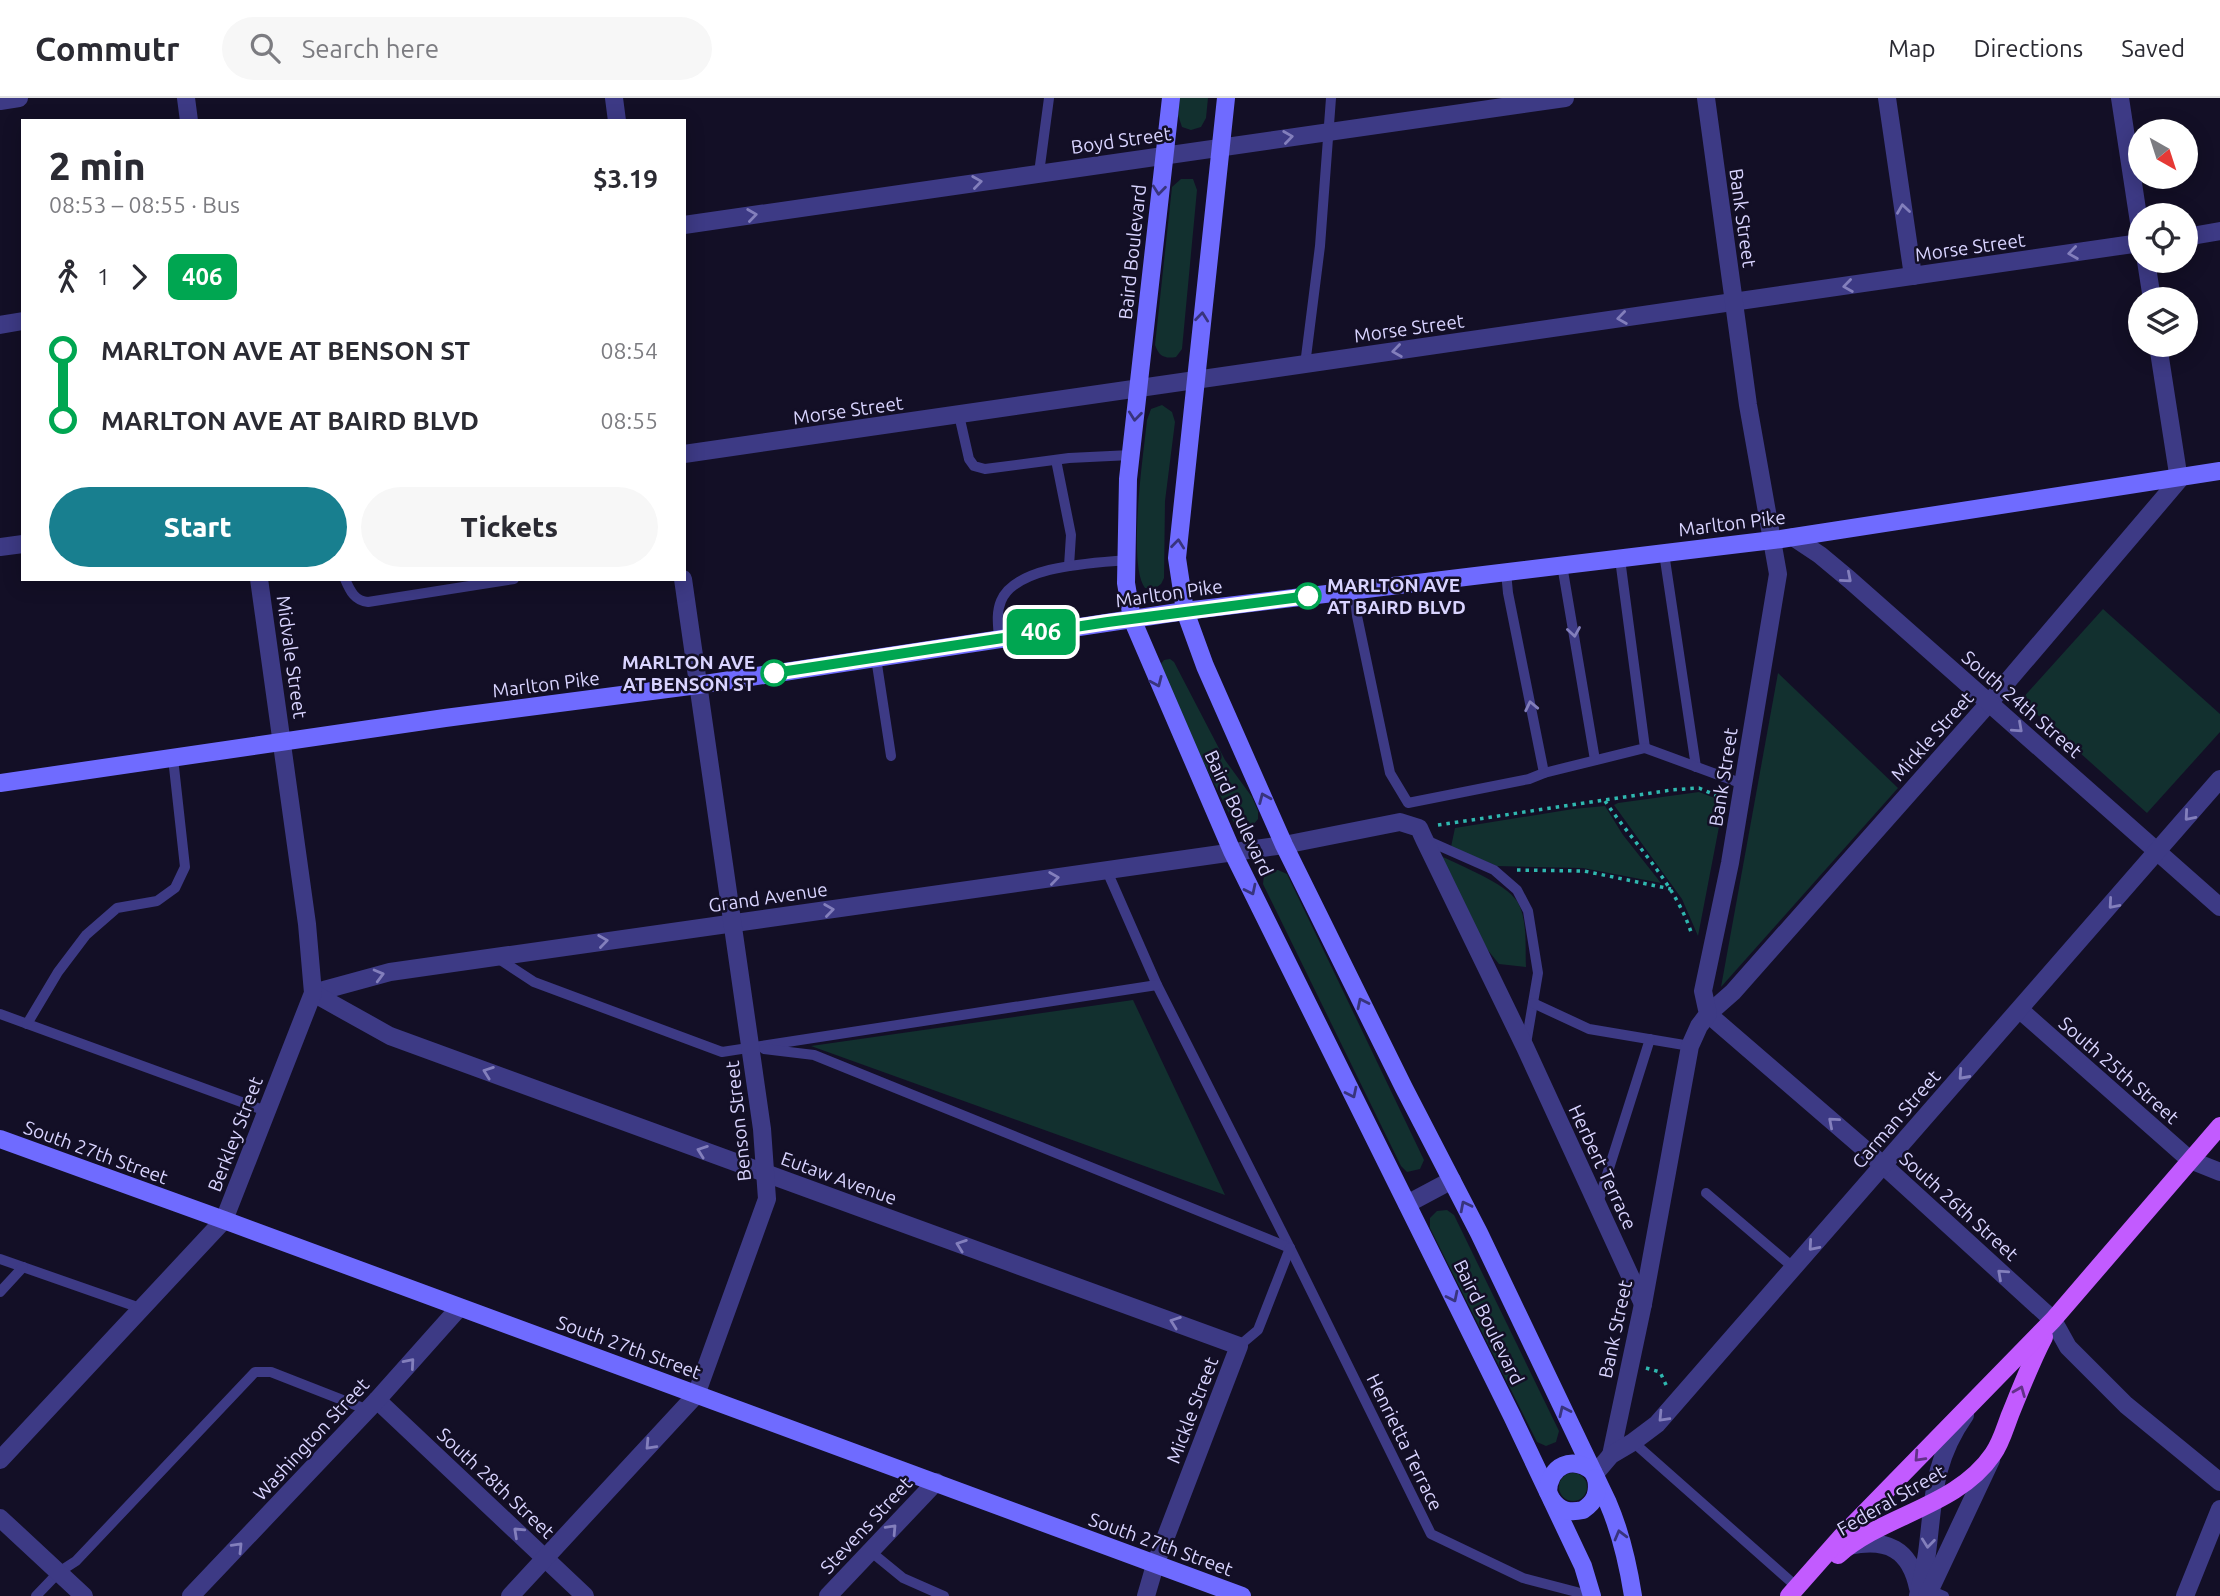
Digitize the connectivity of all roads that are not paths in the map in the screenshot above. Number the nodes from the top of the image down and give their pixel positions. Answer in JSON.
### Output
{"nodes":[{"id":1,"x":19,"y":98,"type":"edge"},
{"id":2,"x":186,"y":98,"type":"edge"},
{"id":3,"x":614,"y":98,"type":"edge"},
{"id":4,"x":1049,"y":98,"type":"edge"},
{"id":5,"x":1171,"y":98,"type":"edge"},
{"id":6,"x":1226,"y":98,"type":"edge"},
{"id":7,"x":1331,"y":98,"type":"edge"},
{"id":8,"x":1564,"y":98,"type":"edge"},
{"id":9,"x":1706,"y":98,"type":"edge"},
{"id":10,"x":1887,"y":98,"type":"edge"},
{"id":11,"x":2120,"y":98,"type":"edge"},
{"id":12,"x":0,"y":101,"type":"edge"},
{"id":13,"x":189,"y":119,"type":"edge"},
{"id":14,"x":617,"y":119,"type":"edge"},
{"id":15,"x":1327,"y":132,"type":"junction"},
{"id":16,"x":1220,"y":147,"type":"junction"},
{"id":17,"x":1163,"y":155,"type":"junction"},
{"id":18,"x":1039,"y":173,"type":"junction"},
{"id":19,"x":2136,"y":203,"type":"edge"},
{"id":20,"x":686,"y":225,"type":"edge"},
{"id":21,"x":2220,"y":231,"type":"edge"},
{"id":22,"x":2198,"y":235,"type":"edge"},
{"id":23,"x":2128,"y":245,"type":"edge"},
{"id":24,"x":1913,"y":276,"type":"junction"},
{"id":25,"x":1733,"y":302,"type":"junction"},
{"id":26,"x":21,"y":321,"type":"edge"},
{"id":27,"x":0,"y":325,"type":"edge"},
{"id":28,"x":2160,"y":357,"type":"edge"},
{"id":29,"x":1305,"y":365,"type":"junction"},
{"id":30,"x":1195,"y":380,"type":"junction"},
{"id":31,"x":1138,"y":390,"type":"junction"},
{"id":32,"x":959,"y":415,"type":"junction"},
{"id":33,"x":686,"y":454,"type":"edge"},
{"id":34,"x":1130,"y":455,"type":"junction"},
{"id":35,"x":1056,"y":460,"type":"junction"},
{"id":36,"x":2220,"y":471,"type":"edge"},
{"id":37,"x":2179,"y":480,"type":"junction"},
{"id":38,"x":1793,"y":537,"type":"junction"},
{"id":39,"x":1772,"y":540,"type":"junction"},
{"id":40,"x":21,"y":544,"type":"edge"},
{"id":41,"x":0,"y":547,"type":"edge"},
{"id":42,"x":1664,"y":553,"type":"junction"},
{"id":43,"x":1620,"y":559,"type":"junction"},
{"id":44,"x":1126,"y":560,"type":"junction"},
{"id":45,"x":1562,"y":565,"type":"junction"},
{"id":46,"x":1069,"y":566,"type":"junction"},
{"id":47,"x":1506,"y":572,"type":"junction"},
{"id":48,"x":259,"y":581,"type":"edge"},
{"id":49,"x":346,"y":581,"type":"edge"},
{"id":50,"x":501,"y":581,"type":"edge"},
{"id":51,"x":683,"y":581,"type":"edge"},
{"id":52,"x":1354,"y":591,"type":"junction"},
{"id":53,"x":1185,"y":611,"type":"junction"},
{"id":54,"x":1132,"y":619,"type":"junction"},
{"id":55,"x":999,"y":638,"type":"junction"},
{"id":56,"x":876,"y":657,"type":"junction"},
{"id":57,"x":698,"y":685,"type":"junction"},
{"id":58,"x":1989,"y":703,"type":"junction"},
{"id":59,"x":283,"y":742,"type":"junction"},
{"id":60,"x":1645,"y":748,"type":"junction"},
{"id":61,"x":891,"y":756,"type":"dead end"},
{"id":62,"x":173,"y":758,"type":"junction"},
{"id":63,"x":1595,"y":760,"type":"junction"},
{"id":64,"x":1696,"y":767,"type":"junction"},
{"id":65,"x":1544,"y":773,"type":"junction"},
{"id":66,"x":2220,"y":779,"type":"edge"},
{"id":67,"x":0,"y":783,"type":"edge"},
{"id":68,"x":1744,"y":784,"type":"junction"},
{"id":69,"x":1422,"y":834,"type":"junction"},
{"id":70,"x":1284,"y":845,"type":"junction"},
{"id":71,"x":1231,"y":851,"type":"junction"},
{"id":72,"x":2157,"y":852,"type":"junction"},
{"id":73,"x":1107,"y":871,"type":"junction"},
{"id":74,"x":2220,"y":907,"type":"edge"},
{"id":75,"x":733,"y":923,"type":"junction"},
{"id":76,"x":494,"y":956,"type":"junction"},
{"id":77,"x":1157,"y":985,"type":"junction"},
{"id":78,"x":313,"y":993,"type":"junction"},
{"id":79,"x":1533,"y":1003,"type":"junction"},
{"id":80,"x":2020,"y":1010,"type":"junction"},
{"id":81,"x":0,"y":1014,"type":"edge"},
{"id":82,"x":1708,"y":1014,"type":"junction"},
{"id":83,"x":27,"y":1024,"type":"junction"},
{"id":84,"x":1650,"y":1039,"type":"junction"},
{"id":85,"x":1690,"y":1046,"type":"junction"},
{"id":86,"x":751,"y":1047,"type":"junction"},
{"id":87,"x":1525,"y":1047,"type":"junction"},
{"id":88,"x":266,"y":1111,"type":"junction"},
{"id":89,"x":2220,"y":1126,"type":"edge"},
{"id":90,"x":0,"y":1139,"type":"edge"},
{"id":91,"x":2190,"y":1160,"type":"junction"},
{"id":92,"x":1883,"y":1166,"type":"junction"},
{"id":93,"x":2220,"y":1172,"type":"edge"},
{"id":94,"x":766,"y":1174,"type":"junction"},
{"id":95,"x":1452,"y":1181,"type":"junction"},
{"id":96,"x":1706,"y":1193,"type":"dead end"},
{"id":97,"x":1407,"y":1204,"type":"junction"},
{"id":98,"x":1597,"y":1204,"type":"junction"},
{"id":99,"x":224,"y":1220,"type":"junction"},
{"id":100,"x":1290,"y":1248,"type":"junction"},
{"id":101,"x":0,"y":1259,"type":"edge"},
{"id":102,"x":23,"y":1267,"type":"junction"},
{"id":103,"x":1794,"y":1268,"type":"junction"},
{"id":104,"x":0,"y":1292,"type":"edge"},
{"id":105,"x":1643,"y":1304,"type":"junction"},
{"id":106,"x":459,"y":1308,"type":"junction"},
{"id":107,"x":143,"y":1309,"type":"junction"},
{"id":108,"x":2053,"y":1321,"type":"junction"},
{"id":109,"x":1239,"y":1346,"type":"junction"},
{"id":110,"x":1983,"y":1390,"type":"junction"},
{"id":111,"x":696,"y":1395,"type":"junction"},
{"id":112,"x":373,"y":1405,"type":"junction"},
{"id":113,"x":1633,"y":1442,"type":"junction"},
{"id":114,"x":1993,"y":1454,"type":"junction"},
{"id":115,"x":1611,"y":1455,"type":"junction"},
{"id":116,"x":0,"y":1461,"type":"edge"},
{"id":117,"x":1594,"y":1475,"type":"junction"},
{"id":118,"x":2218,"y":1477,"type":"edge"},
{"id":119,"x":936,"y":1482,"type":"junction"},
{"id":120,"x":1549,"y":1494,"type":"junction"},
{"id":121,"x":1932,"y":1503,"type":"junction"},
{"id":122,"x":2220,"y":1509,"type":"edge"},
{"id":123,"x":0,"y":1518,"type":"edge"},
{"id":124,"x":1849,"y":1546,"type":"junction"},
{"id":125,"x":870,"y":1551,"type":"junction"},
{"id":126,"x":545,"y":1558,"type":"junction"},
{"id":127,"x":1155,"y":1564,"type":"junction"},
{"id":128,"x":59,"y":1572,"type":"junction"},
{"id":129,"x":1794,"y":1593,"type":"edge"},
{"id":130,"x":1928,"y":1594,"type":"edge"},
{"id":131,"x":36,"y":1596,"type":"edge"},
{"id":132,"x":84,"y":1596,"type":"edge"},
{"id":133,"x":191,"y":1596,"type":"edge"},
{"id":134,"x":510,"y":1596,"type":"edge"},
{"id":135,"x":585,"y":1596,"type":"edge"},
{"id":136,"x":828,"y":1596,"type":"edge"},
{"id":137,"x":944,"y":1596,"type":"edge"},
{"id":138,"x":1146,"y":1596,"type":"edge"},
{"id":139,"x":1242,"y":1596,"type":"edge"},
{"id":140,"x":1592,"y":1596,"type":"edge"},
{"id":141,"x":1633,"y":1596,"type":"edge"},
{"id":142,"x":2185,"y":1596,"type":"edge"}],
"edges":[{"from":1,"to":12,"type":"street"},
{"from":2,"to":13,"type":"street"},
{"from":3,"to":14,"type":"street"},
{"from":4,"to":18,"type":"lane"},
{"from":5,"to":17,"type":"main road","name":"Baird Boulevard"},
{"from":6,"to":16,"type":"main road","name":"Baird Boulevard"},
{"from":7,"to":15,"type":"lane"},
{"from":8,"to":15,"type":"street","name":"Boyd Street"},
{"from":9,"to":25,"type":"street","name":"Bank Street"},
{"from":24,"to":10,"type":"street","one_way":true},
{"from":11,"to":19,"type":"street"},
{"from":16,"to":15,"type":"street","name":"Boyd Street","one_way":true},
{"from":15,"to":29,"type":"lane"},
{"from":16,"to":17,"type":"street","name":"Boyd Street"},
{"from":30,"to":16,"type":"main road","name":"Baird Boulevard","one_way":true},
{"from":17,"to":18,"type":"street","name":"Boyd Street"},
{"from":17,"to":31,"type":"main road","name":"Baird Boulevard","one_way":true},
{"from":20,"to":18,"type":"street","name":"Boyd Street","one_way":true},
{"from":21,"to":22,"type":"street"},
{"from":23,"to":24,"type":"street","name":"Morse Street","one_way":true},
{"from":24,"to":25,"type":"street","name":"Morse Street","one_way":true},
{"from":25,"to":29,"type":"street","name":"Morse Street","one_way":true},
{"from":25,"to":39,"type":"street","name":"Bank Street"},
{"from":26,"to":27,"type":"street"},
{"from":28,"to":37,"type":"street"},
{"from":29,"to":30,"type":"street","name":"Morse Street"},
{"from":30,"to":31,"type":"street","name":"Morse Street"},
{"from":53,"to":30,"type":"main road","name":"Baird Boulevard","one_way":true},
{"from":31,"to":32,"type":"street","name":"Morse Street"},
{"from":31,"to":34,"type":"main road","name":"Baird Boulevard","one_way":true},
{"from":32,"to":33,"type":"street","name":"Morse Street"},
{"from":32,"to":35,"type":"lane"},
{"from":34,"to":35,"type":"lane"},
{"from":34,"to":44,"type":"main road","name":"Baird Boulevard"},
{"from":35,"to":46,"type":"lane"},
{"from":36,"to":37,"type":"main road","name":"Marlton Pike"},
{"from":37,"to":38,"type":"main road","name":"Marlton Pike"},
{"from":37,"to":58,"type":"street","name":"Mickle Street"},
{"from":38,"to":39,"type":"main road","name":"Marlton Pike"},
{"from":38,"to":58,"type":"street","name":"South 24th Street","one_way":true},
{"from":39,"to":42,"type":"main road","name":"Marlton Pike"},
{"from":39,"to":68,"type":"street","name":"Bank Street"},
{"from":40,"to":41,"type":"street"},
{"from":42,"to":43,"type":"main road","name":"Marlton Pike"},
{"from":42,"to":64,"type":"lane"},
{"from":43,"to":45,"type":"main road","name":"Marlton Pike"},
{"from":43,"to":60,"type":"lane"},
{"from":44,"to":46,"type":"lane"},
{"from":44,"to":54,"type":"main road","name":"Baird Boulevard"},
{"from":45,"to":47,"type":"main road","name":"Marlton Pike"},
{"from":45,"to":63,"type":"lane","one_way":true},
{"from":46,"to":55,"type":"lane"},
{"from":47,"to":52,"type":"main road","name":"Marlton Pike"},
{"from":65,"to":47,"type":"lane","one_way":true},
{"from":48,"to":59,"type":"street","name":"Midvale Street"},
{"from":49,"to":50,"type":"lane"},
{"from":51,"to":57,"type":"street","name":"Benson Street"},
{"from":52,"to":53,"type":"main road","name":"Marlton Pike"},
{"from":52,"to":65,"type":"lane"},
{"from":53,"to":54,"type":"main road","name":"Marlton Pike"},
{"from":70,"to":53,"type":"main road","name":"Baird Boulevard","one_way":true},
{"from":54,"to":55,"type":"main road","name":"Marlton Pike"},
{"from":54,"to":71,"type":"main road","name":"Baird Boulevard","one_way":true},
{"from":55,"to":56,"type":"main road","name":"Marlton Pike"},
{"from":56,"to":57,"type":"main road","name":"Marlton Pike"},
{"from":56,"to":61,"type":"lane"},
{"from":57,"to":59,"type":"main road","name":"Marlton Pike"},
{"from":57,"to":75,"type":"street","name":"Benson Street"},
{"from":58,"to":72,"type":"street","name":"South 24th Street","one_way":true},
{"from":58,"to":82,"type":"street","name":"Mickle Street"},
{"from":59,"to":62,"type":"main road","name":"Marlton Pike"},
{"from":59,"to":78,"type":"street","name":"Berkley Street"},
{"from":60,"to":63,"type":"lane"},
{"from":60,"to":64,"type":"lane"},
{"from":62,"to":67,"type":"main road","name":"Marlton Pike"},
{"from":62,"to":83,"type":"lane"},
{"from":63,"to":65,"type":"lane"},
{"from":64,"to":68,"type":"lane"},
{"from":66,"to":72,"type":"street","name":"Carman Street","one_way":true},
{"from":68,"to":82,"type":"street","name":"Bank Street"},
{"from":69,"to":70,"type":"street"},
{"from":69,"to":79,"type":"lane"},
{"from":69,"to":87,"type":"street","name":"Herbert Terrace"},
{"from":70,"to":71,"type":"street"},
{"from":95,"to":70,"type":"main road","name":"Baird Boulevard","one_way":true},
{"from":71,"to":73,"type":"street","name":"Grand Avenue"},
{"from":71,"to":97,"type":"main road","name":"Baird Boulevard","one_way":true},
{"from":72,"to":74,"type":"street","name":"South 24th Street"},
{"from":72,"to":80,"type":"street","name":"Carman Street","one_way":true},
{"from":75,"to":73,"type":"street","name":"Grand Avenue","one_way":true},
{"from":73,"to":77,"type":"lane","name":"Henrietta Terrace"},
{"from":76,"to":75,"type":"street","name":"Grand Avenue","one_way":true},
{"from":75,"to":86,"type":"street","name":"Benson Street"},
{"from":78,"to":76,"type":"street","name":"Grand Avenue","one_way":true},
{"from":76,"to":86,"type":"lane"},
{"from":77,"to":86,"type":"lane"},
{"from":77,"to":100,"type":"lane","name":"Henrietta Terrace"},
{"from":78,"to":88,"type":"street","name":"Berkley Street"},
{"from":94,"to":78,"type":"street","name":"Eutaw Avenue","one_way":true},
{"from":79,"to":84,"type":"lane"},
{"from":79,"to":87,"type":"lane"},
{"from":80,"to":91,"type":"street","name":"South 25th Street"},
{"from":80,"to":92,"type":"street","name":"Carman Street","one_way":true},
{"from":81,"to":83,"type":"lane"},
{"from":82,"to":85,"type":"street","name":"Bank Street"},
{"from":92,"to":82,"type":"street","name":"South 26th Street","one_way":true},
{"from":83,"to":88,"type":"lane"},
{"from":84,"to":85,"type":"lane"},
{"from":84,"to":98,"type":"lane"},
{"from":85,"to":105,"type":"street","name":"Bank Street"},
{"from":86,"to":94,"type":"street","name":"Benson Street"},
{"from":86,"to":100,"type":"lane"},
{"from":87,"to":98,"type":"street","name":"Herbert Terrace"},
{"from":88,"to":99,"type":"street","name":"Berkley Street"},
{"from":89,"to":91,"type":"main road","name":"Federal Street"},
{"from":90,"to":99,"type":"main road","name":"South 27th Street"},
{"from":91,"to":93,"type":"street","name":"South 25th Street"},
{"from":91,"to":108,"type":"main road","name":"Federal Street"},
{"from":92,"to":103,"type":"street","name":"Carman Street","one_way":true},
{"from":108,"to":92,"type":"street","name":"South 26th Street","one_way":true},
{"from":109,"to":94,"type":"street","name":"Eutaw Avenue","one_way":true},
{"from":94,"to":111,"type":"street","name":"Benson Street"},
{"from":95,"to":97,"type":"street"},
{"from":117,"to":95,"type":"main road","name":"Baird Boulevard","one_way":true},
{"from":96,"to":103,"type":"lane"},
{"from":97,"to":120,"type":"main road","name":"Baird Boulevard","one_way":true},
{"from":98,"to":105,"type":"street","name":"Herbert Terrace"},
{"from":99,"to":106,"type":"main road","name":"South 27th Street"},
{"from":99,"to":107,"type":"street","name":"Berkley Street"},
{"from":100,"to":109,"type":"lane","name":"Mickle Street"},
{"from":100,"to":140,"type":"lane","name":"Henrietta Terrace"},
{"from":101,"to":102,"type":"lane"},
{"from":102,"to":104,"type":"lane"},
{"from":102,"to":107,"type":"lane"},
{"from":103,"to":113,"type":"street","name":"Carman Street","one_way":true},
{"from":105,"to":115,"type":"street","name":"Bank Street"},
{"from":106,"to":111,"type":"main road","name":"South 27th Street"},
{"from":112,"to":106,"type":"street","name":"Washington Street","one_way":true},
{"from":107,"to":116,"type":"street","name":"Berkley Street"},
{"from":108,"to":110,"type":"main road","name":"Federal Street"},
{"from":114,"to":108,"type":"main road","name":"Federal Street","one_way":true},
{"from":108,"to":118,"type":"street","name":"South 26th Street"},
{"from":109,"to":127,"type":"street","name":"Mickle Street"},
{"from":110,"to":121,"type":"street"},
{"from":110,"to":129,"type":"main road","name":"Federal Street","one_way":true},
{"from":111,"to":119,"type":"main road","name":"South 27th Street"},
{"from":111,"to":126,"type":"street","name":"Benson Street","one_way":true},
{"from":126,"to":112,"type":"street","name":"South 28th Street","one_way":true},
{"from":112,"to":128,"type":"lane"},
{"from":133,"to":112,"type":"street","name":"Washington Street","one_way":true},
{"from":113,"to":115,"type":"street","name":"Carman Street"},
{"from":113,"to":129,"type":"lane"},
{"from":114,"to":121,"type":"main road","name":"Federal Street"},
{"from":114,"to":130,"type":"street"},
{"from":115,"to":117,"type":"street","name":"Carman Street"},
{"from":117,"to":120,"type":"main road"},
{"from":117,"to":120,"type":"main road"},
{"from":141,"to":117,"type":"main road","name":"Baird Boulevard","one_way":true},
{"from":125,"to":119,"type":"street","name":"Stevens Street","one_way":true},
{"from":119,"to":127,"type":"main road","name":"South 27th Street"},
{"from":120,"to":140,"type":"main road","name":"Baird Boulevard"},
{"from":121,"to":124,"type":"main road","name":"Federal Street"},
{"from":121,"to":130,"type":"street","one_way":true},
{"from":122,"to":142,"type":"street"},
{"from":123,"to":128,"type":"street"},
{"from":124,"to":129,"type":"main road","name":"Federal Street"},
{"from":124,"to":130,"type":"street"},
{"from":125,"to":136,"type":"street","name":"Stevens Street"},
{"from":125,"to":137,"type":"lane"},
{"from":126,"to":134,"type":"street","name":"Benson Street"},
{"from":126,"to":135,"type":"street","name":"South 28th Street"},
{"from":127,"to":138,"type":"street","name":"Mickle Street"},
{"from":127,"to":139,"type":"main road","name":"South 27th Street"},
{"from":128,"to":131,"type":"lane"},
{"from":128,"to":132,"type":"street"}]}
